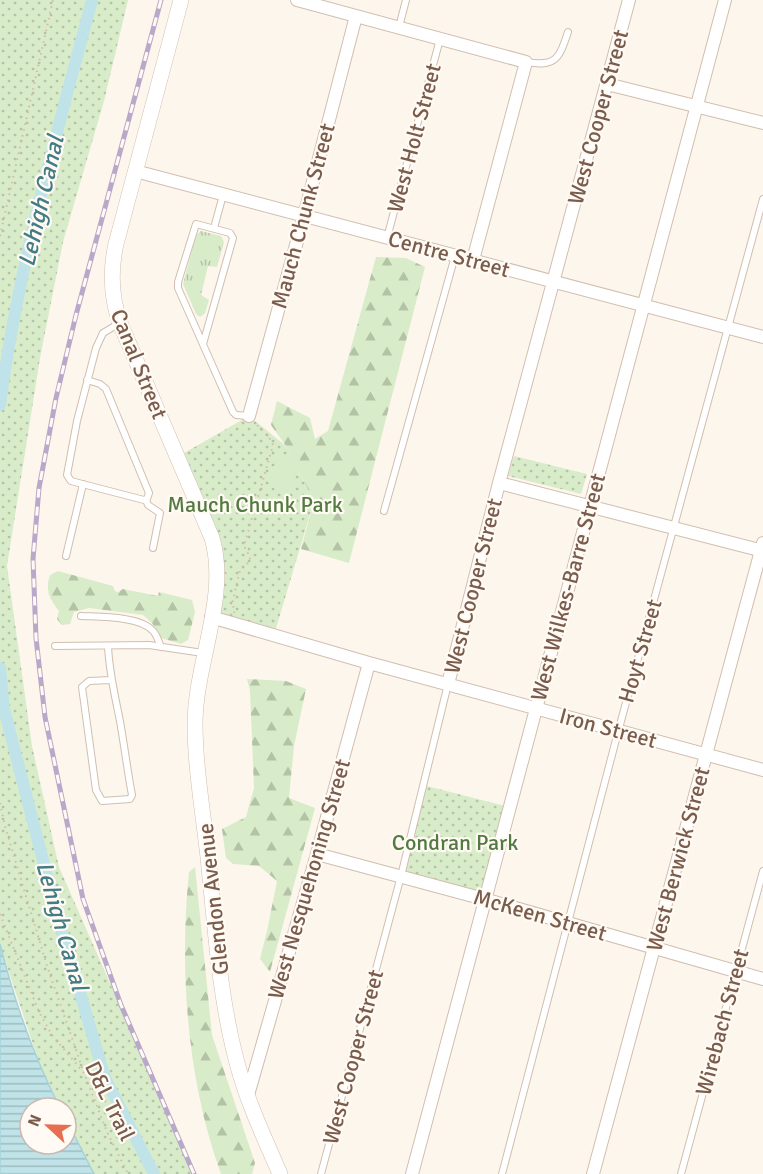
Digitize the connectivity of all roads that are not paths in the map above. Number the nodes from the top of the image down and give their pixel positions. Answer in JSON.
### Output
{"nodes":[{"id":1,"x":181,"y":0,"type":"edge"},
{"id":2,"x":297,"y":0,"type":"edge"},
{"id":3,"x":406,"y":0,"type":"edge"},
{"id":4,"x":629,"y":0,"type":"edge"},
{"id":5,"x":725,"y":0,"type":"edge"},
{"id":6,"x":356,"y":16,"type":"junction"},
{"id":7,"x":399,"y":27,"type":"junction"},
{"id":8,"x":567,"y":32,"type":"dead end"},
{"id":9,"x":440,"y":39,"type":"junction"},
{"id":10,"x":526,"y":62,"type":"junction"},
{"id":11,"x":607,"y":84,"type":"junction"},
{"id":12,"x":696,"y":106,"type":"junction"},
{"id":13,"x":763,"y":123,"type":"edge"},
{"id":14,"x":135,"y":171,"type":"junction"},
{"id":15,"x":223,"y":195,"type":"junction"},
{"id":16,"x":763,"y":199,"type":"edge"},
{"id":17,"x":304,"y":216,"type":"junction"},
{"id":18,"x":214,"y":228,"type":"junction"},
{"id":19,"x":387,"y":238,"type":"junction"},
{"id":20,"x":455,"y":256,"type":"junction"},
{"id":21,"x":473,"y":260,"type":"junction"},
{"id":22,"x":554,"y":282,"type":"junction"},
{"id":23,"x":644,"y":306,"type":"junction"},
{"id":24,"x":120,"y":323,"type":"junction"},
{"id":25,"x":728,"y":328,"type":"junction"},
{"id":26,"x":763,"y":337,"type":"edge"},
{"id":27,"x":203,"y":344,"type":"junction"},
{"id":28,"x":87,"y":380,"type":"junction"},
{"id":29,"x":249,"y":416,"type":"joint"},
{"id":30,"x":499,"y":483,"type":"junction"},
{"id":31,"x":83,"y":484,"type":"junction"},
{"id":32,"x":146,"y":500,"type":"junction"},
{"id":33,"x":590,"y":506,"type":"junction"},
{"id":34,"x":384,"y":511,"type":"dead end"},
{"id":35,"x":675,"y":528,"type":"junction"},
{"id":36,"x":153,"y":548,"type":"dead end"},
{"id":37,"x":762,"y":548,"type":"edge"},
{"id":38,"x":66,"y":556,"type":"dead end"},
{"id":39,"x":81,"y":616,"type":"dead end"},
{"id":40,"x":211,"y":617,"type":"junction"},
{"id":41,"x":55,"y":646,"type":"dead end"},
{"id":42,"x":108,"y":646,"type":"junction"},
{"id":43,"x":161,"y":647,"type":"junction"},
{"id":44,"x":204,"y":653,"type":"junction"},
{"id":45,"x":369,"y":663,"type":"junction"},
{"id":46,"x":111,"y":680,"type":"junction"},
{"id":47,"x":448,"y":684,"type":"junction"},
{"id":48,"x":535,"y":708,"type":"junction"},
{"id":49,"x":618,"y":732,"type":"junction"},
{"id":50,"x":706,"y":754,"type":"junction"},
{"id":51,"x":763,"y":770,"type":"edge"},
{"id":52,"x":317,"y":854,"type":"junction"},
{"id":53,"x":763,"y":871,"type":"edge"},
{"id":54,"x":401,"y":876,"type":"junction"},
{"id":55,"x":484,"y":899,"type":"junction"},
{"id":56,"x":568,"y":923,"type":"junction"},
{"id":57,"x":654,"y":948,"type":"junction"},
{"id":58,"x":736,"y":972,"type":"junction"},
{"id":59,"x":763,"y":979,"type":"edge"},
{"id":60,"x":248,"y":1095,"type":"junction"},
{"id":61,"x":280,"y":1174,"type":"edge"},
{"id":62,"x":321,"y":1174,"type":"edge"},
{"id":63,"x":412,"y":1174,"type":"edge"},
{"id":64,"x":502,"y":1174,"type":"edge"},
{"id":65,"x":593,"y":1174,"type":"edge"},
{"id":66,"x":681,"y":1174,"type":"edge"}],
"edges":[{"from":1,"to":14,"type":"street","name":"Canal Street"},
{"from":2,"to":6,"type":"street"},
{"from":3,"to":7,"type":"lane"},
{"from":4,"to":11,"type":"street","name":"West Cooper Street"},
{"from":5,"to":12,"type":"street","name":"West Wilkes-Barre Street"},
{"from":6,"to":7,"type":"street"},
{"from":6,"to":17,"type":"street","name":"Mauch Chunk Street"},
{"from":7,"to":9,"type":"street"},
{"from":8,"to":10,"type":"lane"},
{"from":9,"to":10,"type":"street"},
{"from":9,"to":19,"type":"lane","name":"West Holt Street"},
{"from":10,"to":21,"type":"street"},
{"from":11,"to":12,"type":"street"},
{"from":11,"to":22,"type":"street","name":"West Cooper Street"},
{"from":12,"to":13,"type":"street"},
{"from":12,"to":23,"type":"street","name":"West Wilkes-Barre Street"},
{"from":14,"to":15,"type":"street","name":"Centre Street"},
{"from":14,"to":24,"type":"street","name":"Canal Street"},
{"from":15,"to":17,"type":"street","name":"Centre Street"},
{"from":15,"to":18,"type":"lane"},
{"from":16,"to":25,"type":"lane","name":"Hoyt Street"},
{"from":17,"to":19,"type":"street","name":"Centre Street"},
{"from":17,"to":29,"type":"street","name":"Mauch Chunk Street"},
{"from":18,"to":27,"type":"lane"},
{"from":18,"to":27,"type":"lane"},
{"from":19,"to":20,"type":"street","name":"Centre Street"},
{"from":20,"to":21,"type":"street","name":"Centre Street"},
{"from":20,"to":34,"type":"lane"},
{"from":21,"to":22,"type":"street","name":"Centre Street"},
{"from":22,"to":23,"type":"street","name":"Centre Street"},
{"from":22,"to":30,"type":"street","name":"West Cooper Street"},
{"from":23,"to":25,"type":"street","name":"Centre Street"},
{"from":23,"to":33,"type":"street","name":"West Wilkes-Barre Street"},
{"from":24,"to":28,"type":"lane"},
{"from":24,"to":40,"type":"street","name":"Canal Street"},
{"from":25,"to":26,"type":"street","name":"Centre Street"},
{"from":25,"to":35,"type":"lane","name":"Hoyt Street"},
{"from":27,"to":29,"type":"lane"},
{"from":28,"to":31,"type":"lane"},
{"from":28,"to":32,"type":"lane"},
{"from":30,"to":33,"type":"street"},
{"from":30,"to":47,"type":"street","name":"West Cooper Street"},
{"from":31,"to":32,"type":"lane"},
{"from":31,"to":38,"type":"lane"},
{"from":32,"to":36,"type":"lane"},
{"from":33,"to":35,"type":"street"},
{"from":33,"to":48,"type":"street","name":"West Wilkes-Barre Street"},
{"from":35,"to":37,"type":"street"},
{"from":35,"to":49,"type":"lane","name":"Hoyt Street"},
{"from":37,"to":50,"type":"street","name":"West Berwick Street"},
{"from":39,"to":43,"type":"lane"},
{"from":40,"to":44,"type":"street","name":"Glendon Avenue"},
{"from":40,"to":45,"type":"street","name":"Iron Street"},
{"from":41,"to":42,"type":"lane"},
{"from":42,"to":43,"type":"lane"},
{"from":42,"to":46,"type":"lane"},
{"from":43,"to":44,"type":"lane"},
{"from":44,"to":60,"type":"street","name":"Glendon Avenue"},
{"from":45,"to":47,"type":"street","name":"Iron Street"},
{"from":45,"to":52,"type":"street","name":"West Nesquehoning Street"},
{"from":46,"to":46,"type":"lane"},
{"from":47,"to":48,"type":"street","name":"Iron Street"},
{"from":47,"to":54,"type":"lane","name":"West Cooper Street"},
{"from":48,"to":49,"type":"street","name":"Iron Street"},
{"from":48,"to":55,"type":"street","name":"West Wilkes-Barre Street"},
{"from":49,"to":50,"type":"street","name":"Iron Street"},
{"from":49,"to":56,"type":"lane","name":"Hoyt Street"},
{"from":50,"to":51,"type":"street","name":"Iron Street"},
{"from":50,"to":57,"type":"street","name":"West Berwick Street"},
{"from":52,"to":54,"type":"street","name":"McKeen Street"},
{"from":52,"to":60,"type":"street","name":"West Nesquehoning Street"},
{"from":53,"to":58,"type":"lane","name":"Wirebach Street"},
{"from":54,"to":55,"type":"street","name":"McKeen Street"},
{"from":54,"to":62,"type":"lane","name":"West Cooper Street"},
{"from":55,"to":56,"type":"street","name":"McKeen Street"},
{"from":55,"to":63,"type":"street","name":"West Wilkes-Barre Street"},
{"from":56,"to":57,"type":"street","name":"McKeen Street"},
{"from":56,"to":64,"type":"lane","name":"Hoyt Street"},
{"from":57,"to":58,"type":"street","name":"McKeen Street"},
{"from":57,"to":65,"type":"street","name":"West Berwick Street"},
{"from":58,"to":59,"type":"street","name":"McKeen Street"},
{"from":58,"to":66,"type":"lane","name":"Wirebach Street"},
{"from":60,"to":61,"type":"street","name":"Glendon Avenue"}]}
